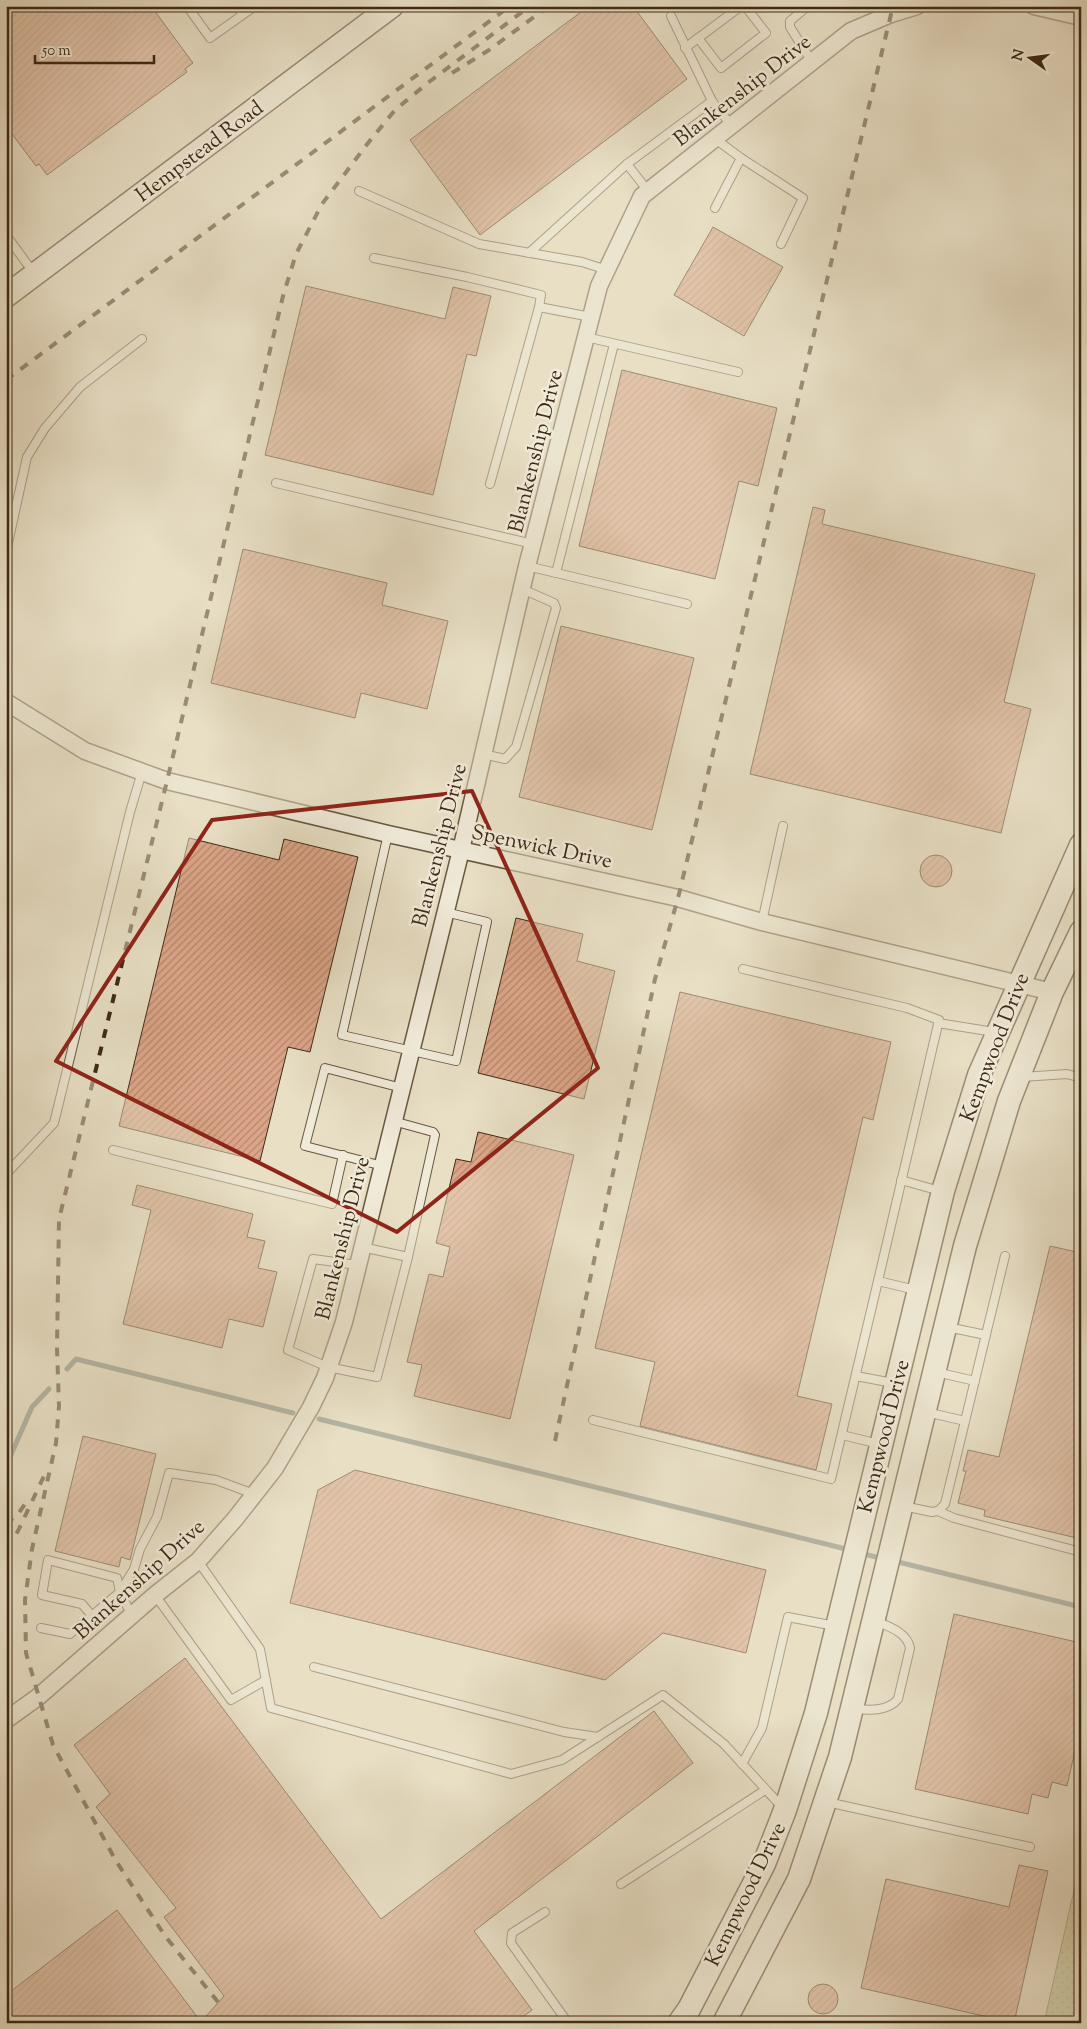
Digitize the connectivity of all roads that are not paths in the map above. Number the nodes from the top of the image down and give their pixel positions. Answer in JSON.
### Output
{"nodes":[{"id":1,"x":187,"y":6,"type":"edge"},
{"id":2,"x":237,"y":6,"type":"edge"},
{"id":3,"x":255,"y":6,"type":"edge"},
{"id":4,"x":392,"y":6,"type":"edge"},
{"id":5,"x":741,"y":6,"type":"edge"},
{"id":6,"x":745,"y":6,"type":"edge"},
{"id":7,"x":808,"y":6,"type":"edge"},
{"id":8,"x":917,"y":6,"type":"edge"},
{"id":9,"x":1034,"y":6,"type":"edge"},
{"id":10,"x":243,"y":14,"type":"junction"},
{"id":11,"x":671,"y":16,"type":"dead end"},
{"id":12,"x":1081,"y":17,"type":"edge"},
{"id":13,"x":698,"y":38,"type":"junction"},
{"id":14,"x":685,"y":48,"type":"junction"},
{"id":15,"x":812,"y":62,"type":"junction"},
{"id":16,"x":712,"y":101,"type":"junction"},
{"id":17,"x":731,"y":125,"type":"junction"},
{"id":18,"x":714,"y":138,"type":"junction"},
{"id":19,"x":741,"y":158,"type":"junction"},
{"id":20,"x":627,"y":164,"type":"junction"},
{"id":21,"x":359,"y":191,"type":"dead end"},
{"id":22,"x":648,"y":191,"type":"junction"},
{"id":23,"x":715,"y":208,"type":"dead end"},
{"id":24,"x":6,"y":235,"type":"edge"},
{"id":25,"x":781,"y":244,"type":"dead end"},
{"id":26,"x":529,"y":253,"type":"junction"},
{"id":27,"x":374,"y":258,"type":"dead end"},
{"id":28,"x":607,"y":270,"type":"junction"},
{"id":29,"x":35,"y":274,"type":"junction"},
{"id":30,"x":6,"y":296,"type":"edge"},
{"id":31,"x":539,"y":307,"type":"junction"},
{"id":32,"x":591,"y":317,"type":"junction"},
{"id":33,"x":586,"y":337,"type":"junction"},
{"id":34,"x":142,"y":339,"type":"dead end"},
{"id":35,"x":614,"y":344,"type":"junction"},
{"id":36,"x":738,"y":372,"type":"dead end"},
{"id":37,"x":276,"y":484,"type":"dead end"},
{"id":38,"x":490,"y":484,"type":"dead end"},
{"id":39,"x":533,"y":544,"type":"junction"},
{"id":40,"x":6,"y":552,"type":"edge"},
{"id":41,"x":527,"y":566,"type":"junction"},
{"id":42,"x":556,"y":572,"type":"junction"},
{"id":43,"x":522,"y":589,"type":"junction"},
{"id":44,"x":687,"y":604,"type":"dead end"},
{"id":45,"x":6,"y":702,"type":"edge"},
{"id":46,"x":483,"y":754,"type":"junction"},
{"id":47,"x":142,"y":772,"type":"junction"},
{"id":48,"x":783,"y":826,"type":"dead end"},
{"id":49,"x":388,"y":834,"type":"junction"},
{"id":50,"x":1081,"y":845,"type":"edge"},
{"id":51,"x":461,"y":850,"type":"junction"},
{"id":52,"x":445,"y":912,"type":"junction"},
{"id":53,"x":762,"y":922,"type":"junction"},
{"id":54,"x":1081,"y":932,"type":"edge"},
{"id":55,"x":743,"y":969,"type":"dead end"},
{"id":56,"x":1018,"y":983,"type":"junction"},
{"id":57,"x":1052,"y":992,"type":"junction"},
{"id":58,"x":938,"y":1023,"type":"junction"},
{"id":59,"x":996,"y":1033,"type":"junction"},
{"id":60,"x":410,"y":1051,"type":"junction"},
{"id":61,"x":1018,"y":1078,"type":"junction"},
{"id":62,"x":1081,"y":1078,"type":"edge"},
{"id":63,"x":402,"y":1088,"type":"junction"},
{"id":64,"x":394,"y":1121,"type":"junction"},
{"id":65,"x":113,"y":1150,"type":"dead end"},
{"id":66,"x":343,"y":1155,"type":"junction"},
{"id":67,"x":383,"y":1166,"type":"junction"},
{"id":68,"x":6,"y":1174,"type":"edge"},
{"id":69,"x":901,"y":1180,"type":"junction"},
{"id":70,"x":942,"y":1191,"type":"junction"},
{"id":71,"x":362,"y":1247,"type":"junction"},
{"id":72,"x":1005,"y":1256,"type":"dead end"},
{"id":73,"x":408,"y":1257,"type":"junction"},
{"id":74,"x":357,"y":1265,"type":"junction"},
{"id":75,"x":878,"y":1281,"type":"junction"},
{"id":76,"x":918,"y":1291,"type":"junction"},
{"id":77,"x":952,"y":1298,"type":"junction"},
{"id":78,"x":945,"y":1327,"type":"junction"},
{"id":79,"x":986,"y":1335,"type":"junction"},
{"id":80,"x":328,"y":1367,"type":"junction"},
{"id":81,"x":934,"y":1372,"type":"junction"},
{"id":82,"x":856,"y":1376,"type":"junction"},
{"id":83,"x":975,"y":1381,"type":"junction"},
{"id":84,"x":896,"y":1384,"type":"junction"},
{"id":85,"x":924,"y":1412,"type":"junction"},
{"id":86,"x":593,"y":1420,"type":"dead end"},
{"id":87,"x":965,"y":1421,"type":"junction"},
{"id":88,"x":842,"y":1435,"type":"junction"},
{"id":89,"x":881,"y":1445,"type":"junction"},
{"id":90,"x":254,"y":1494,"type":"junction"},
{"id":91,"x":901,"y":1505,"type":"junction"},
{"id":92,"x":938,"y":1511,"type":"junction"},
{"id":93,"x":1081,"y":1552,"type":"edge"},
{"id":94,"x":198,"y":1561,"type":"junction"},
{"id":95,"x":120,"y":1592,"type":"junction"},
{"id":96,"x":156,"y":1595,"type":"junction"},
{"id":97,"x":92,"y":1616,"type":"junction"},
{"id":98,"x":132,"y":1616,"type":"junction"},
{"id":99,"x":837,"y":1626,"type":"junction"},
{"id":100,"x":872,"y":1627,"type":"junction"},
{"id":101,"x":41,"y":1628,"type":"dead end"},
{"id":102,"x":314,"y":1667,"type":"dead end"},
{"id":103,"x":266,"y":1680,"type":"junction"},
{"id":104,"x":852,"y":1709,"type":"junction"},
{"id":105,"x":6,"y":1720,"type":"edge"},
{"id":106,"x":598,"y":1737,"type":"junction"},
{"id":107,"x":742,"y":1764,"type":"junction"},
{"id":108,"x":766,"y":1790,"type":"junction"},
{"id":109,"x":825,"y":1802,"type":"junction"},
{"id":110,"x":785,"y":1810,"type":"junction"},
{"id":111,"x":1030,"y":1848,"type":"dead end"},
{"id":112,"x":621,"y":1884,"type":"dead end"},
{"id":113,"x":545,"y":1912,"type":"dead end"},
{"id":114,"x":568,"y":2023,"type":"edge"},
{"id":115,"x":679,"y":2023,"type":"edge"},
{"id":116,"x":724,"y":2023,"type":"edge"}],
"edges":[{"from":1,"to":10,"type":"lane"},
{"from":2,"to":10,"type":"lane"},
{"from":3,"to":10,"type":"lane"},
{"from":4,"to":29,"type":"main road","name":"Hempstead Road"},
{"from":5,"to":13,"type":"lane"},
{"from":6,"to":13,"type":"lane"},
{"from":7,"to":15,"type":"lane"},
{"from":8,"to":15,"type":"street","name":"Blankenship Drive"},
{"from":9,"to":12,"type":"street"},
{"from":11,"to":14,"type":"lane"},
{"from":13,"to":14,"type":"lane"},
{"from":14,"to":16,"type":"lane"},
{"from":15,"to":17,"type":"street","name":"Blankenship Drive"},
{"from":16,"to":17,"type":"lane"},
{"from":16,"to":20,"type":"lane"},
{"from":17,"to":18,"type":"street","name":"Blankenship Drive"},
{"from":18,"to":19,"type":"lane"},
{"from":18,"to":22,"type":"street","name":"Blankenship Drive"},
{"from":19,"to":23,"type":"lane"},
{"from":19,"to":25,"type":"lane"},
{"from":20,"to":22,"type":"lane"},
{"from":20,"to":26,"type":"lane"},
{"from":21,"to":26,"type":"lane"},
{"from":22,"to":28,"type":"street","name":"Blankenship Drive"},
{"from":24,"to":29,"type":"lane"},
{"from":26,"to":28,"type":"lane"},
{"from":27,"to":31,"type":"lane"},
{"from":28,"to":32,"type":"street","name":"Blankenship Drive"},
{"from":29,"to":30,"type":"main road","name":"Hempstead Road"},
{"from":31,"to":32,"type":"lane"},
{"from":31,"to":38,"type":"lane"},
{"from":32,"to":33,"type":"street","name":"Blankenship Drive"},
{"from":33,"to":35,"type":"lane"},
{"from":33,"to":39,"type":"street","name":"Blankenship Drive"},
{"from":34,"to":40,"type":"lane"},
{"from":35,"to":36,"type":"lane"},
{"from":35,"to":42,"type":"lane"},
{"from":37,"to":39,"type":"lane"},
{"from":39,"to":41,"type":"street","name":"Blankenship Drive"},
{"from":41,"to":42,"type":"lane"},
{"from":41,"to":43,"type":"street","name":"Blankenship Drive"},
{"from":42,"to":44,"type":"lane"},
{"from":43,"to":46,"type":"street","name":"Blankenship Drive"},
{"from":43,"to":46,"type":"lane"},
{"from":45,"to":47,"type":"street","name":"Spenwick Drive"},
{"from":46,"to":51,"type":"street","name":"Blankenship Drive"},
{"from":47,"to":49,"type":"street","name":"Spenwick Drive"},
{"from":47,"to":68,"type":"lane"},
{"from":48,"to":53,"type":"lane"},
{"from":49,"to":51,"type":"street","name":"Spenwick Drive"},
{"from":49,"to":60,"type":"lane"},
{"from":50,"to":56,"type":"main road","name":"Kempwood Drive"},
{"from":51,"to":52,"type":"street","name":"Blankenship Drive"},
{"from":51,"to":53,"type":"street","name":"Spenwick Drive"},
{"from":52,"to":60,"type":"street","name":"Blankenship Drive"},
{"from":52,"to":60,"type":"lane"},
{"from":53,"to":56,"type":"street","name":"Spenwick Drive"},
{"from":54,"to":57,"type":"main road","name":"Kempwood Drive"},
{"from":55,"to":58,"type":"lane"},
{"from":56,"to":57,"type":"street","name":"Spenwick Drive"},
{"from":56,"to":59,"type":"main road","name":"Kempwood Drive"},
{"from":57,"to":61,"type":"main road","name":"Kempwood Drive"},
{"from":58,"to":59,"type":"lane"},
{"from":58,"to":69,"type":"lane"},
{"from":59,"to":70,"type":"main road","name":"Kempwood Drive"},
{"from":60,"to":63,"type":"street","name":"Blankenship Drive"},
{"from":61,"to":62,"type":"lane"},
{"from":61,"to":77,"type":"main road","name":"Kempwood Drive"},
{"from":63,"to":64,"type":"street","name":"Blankenship Drive"},
{"from":63,"to":66,"type":"lane"},
{"from":64,"to":67,"type":"street","name":"Blankenship Drive"},
{"from":64,"to":73,"type":"lane"},
{"from":65,"to":66,"type":"lane"},
{"from":66,"to":67,"type":"lane"},
{"from":67,"to":71,"type":"street","name":"Blankenship Drive"},
{"from":69,"to":70,"type":"lane"},
{"from":69,"to":75,"type":"lane"},
{"from":70,"to":76,"type":"main road","name":"Kempwood Drive"},
{"from":71,"to":73,"type":"lane"},
{"from":71,"to":74,"type":"street","name":"Blankenship Drive"},
{"from":72,"to":79,"type":"lane"},
{"from":73,"to":80,"type":"lane"},
{"from":74,"to":80,"type":"street","name":"Blankenship Drive"},
{"from":74,"to":80,"type":"lane"},
{"from":75,"to":76,"type":"lane"},
{"from":75,"to":82,"type":"lane"},
{"from":76,"to":77,"type":"main road"},
{"from":76,"to":84,"type":"main road","name":"Kempwood Drive"},
{"from":77,"to":78,"type":"main road","name":"Kempwood Drive"},
{"from":78,"to":79,"type":"lane"},
{"from":78,"to":81,"type":"main road","name":"Kempwood Drive"},
{"from":79,"to":83,"type":"lane"},
{"from":80,"to":90,"type":"street","name":"Blankenship Drive"},
{"from":81,"to":83,"type":"lane"},
{"from":81,"to":85,"type":"main road","name":"Kempwood Drive"},
{"from":82,"to":84,"type":"lane"},
{"from":82,"to":88,"type":"lane"},
{"from":83,"to":87,"type":"lane"},
{"from":84,"to":89,"type":"main road","name":"Kempwood Drive"},
{"from":85,"to":87,"type":"lane"},
{"from":85,"to":91,"type":"main road","name":"Kempwood Drive"},
{"from":86,"to":88,"type":"lane"},
{"from":87,"to":92,"type":"lane"},
{"from":88,"to":89,"type":"lane"},
{"from":89,"to":99,"type":"main road","name":"Kempwood Drive"},
{"from":90,"to":94,"type":"street","name":"Blankenship Drive"},
{"from":90,"to":95,"type":"lane"},
{"from":91,"to":92,"type":"lane"},
{"from":91,"to":100,"type":"main road","name":"Kempwood Drive"},
{"from":92,"to":93,"type":"lane"},
{"from":94,"to":96,"type":"street","name":"Blankenship Drive"},
{"from":94,"to":103,"type":"lane"},
{"from":95,"to":97,"type":"lane"},
{"from":95,"to":97,"type":"lane"},
{"from":95,"to":98,"type":"lane"},
{"from":96,"to":98,"type":"street","name":"Blankenship Drive"},
{"from":96,"to":103,"type":"lane"},
{"from":97,"to":101,"type":"lane"},
{"from":98,"to":105,"type":"street","name":"Blankenship Drive"},
{"from":99,"to":100,"type":"main road"},
{"from":99,"to":107,"type":"lane"},
{"from":99,"to":110,"type":"main road","name":"Kempwood Drive"},
{"from":100,"to":104,"type":"main road","name":"Kempwood Drive"},
{"from":100,"to":104,"type":"lane"},
{"from":102,"to":106,"type":"lane"},
{"from":103,"to":106,"type":"lane"},
{"from":104,"to":109,"type":"main road","name":"Kempwood Drive"},
{"from":106,"to":107,"type":"lane"},
{"from":107,"to":108,"type":"lane"},
{"from":108,"to":110,"type":"lane"},
{"from":108,"to":112,"type":"lane"},
{"from":109,"to":111,"type":"lane"},
{"from":109,"to":116,"type":"main road","name":"Kempwood Drive"},
{"from":110,"to":115,"type":"main road","name":"Kempwood Drive"},
{"from":113,"to":114,"type":"lane"}]}
